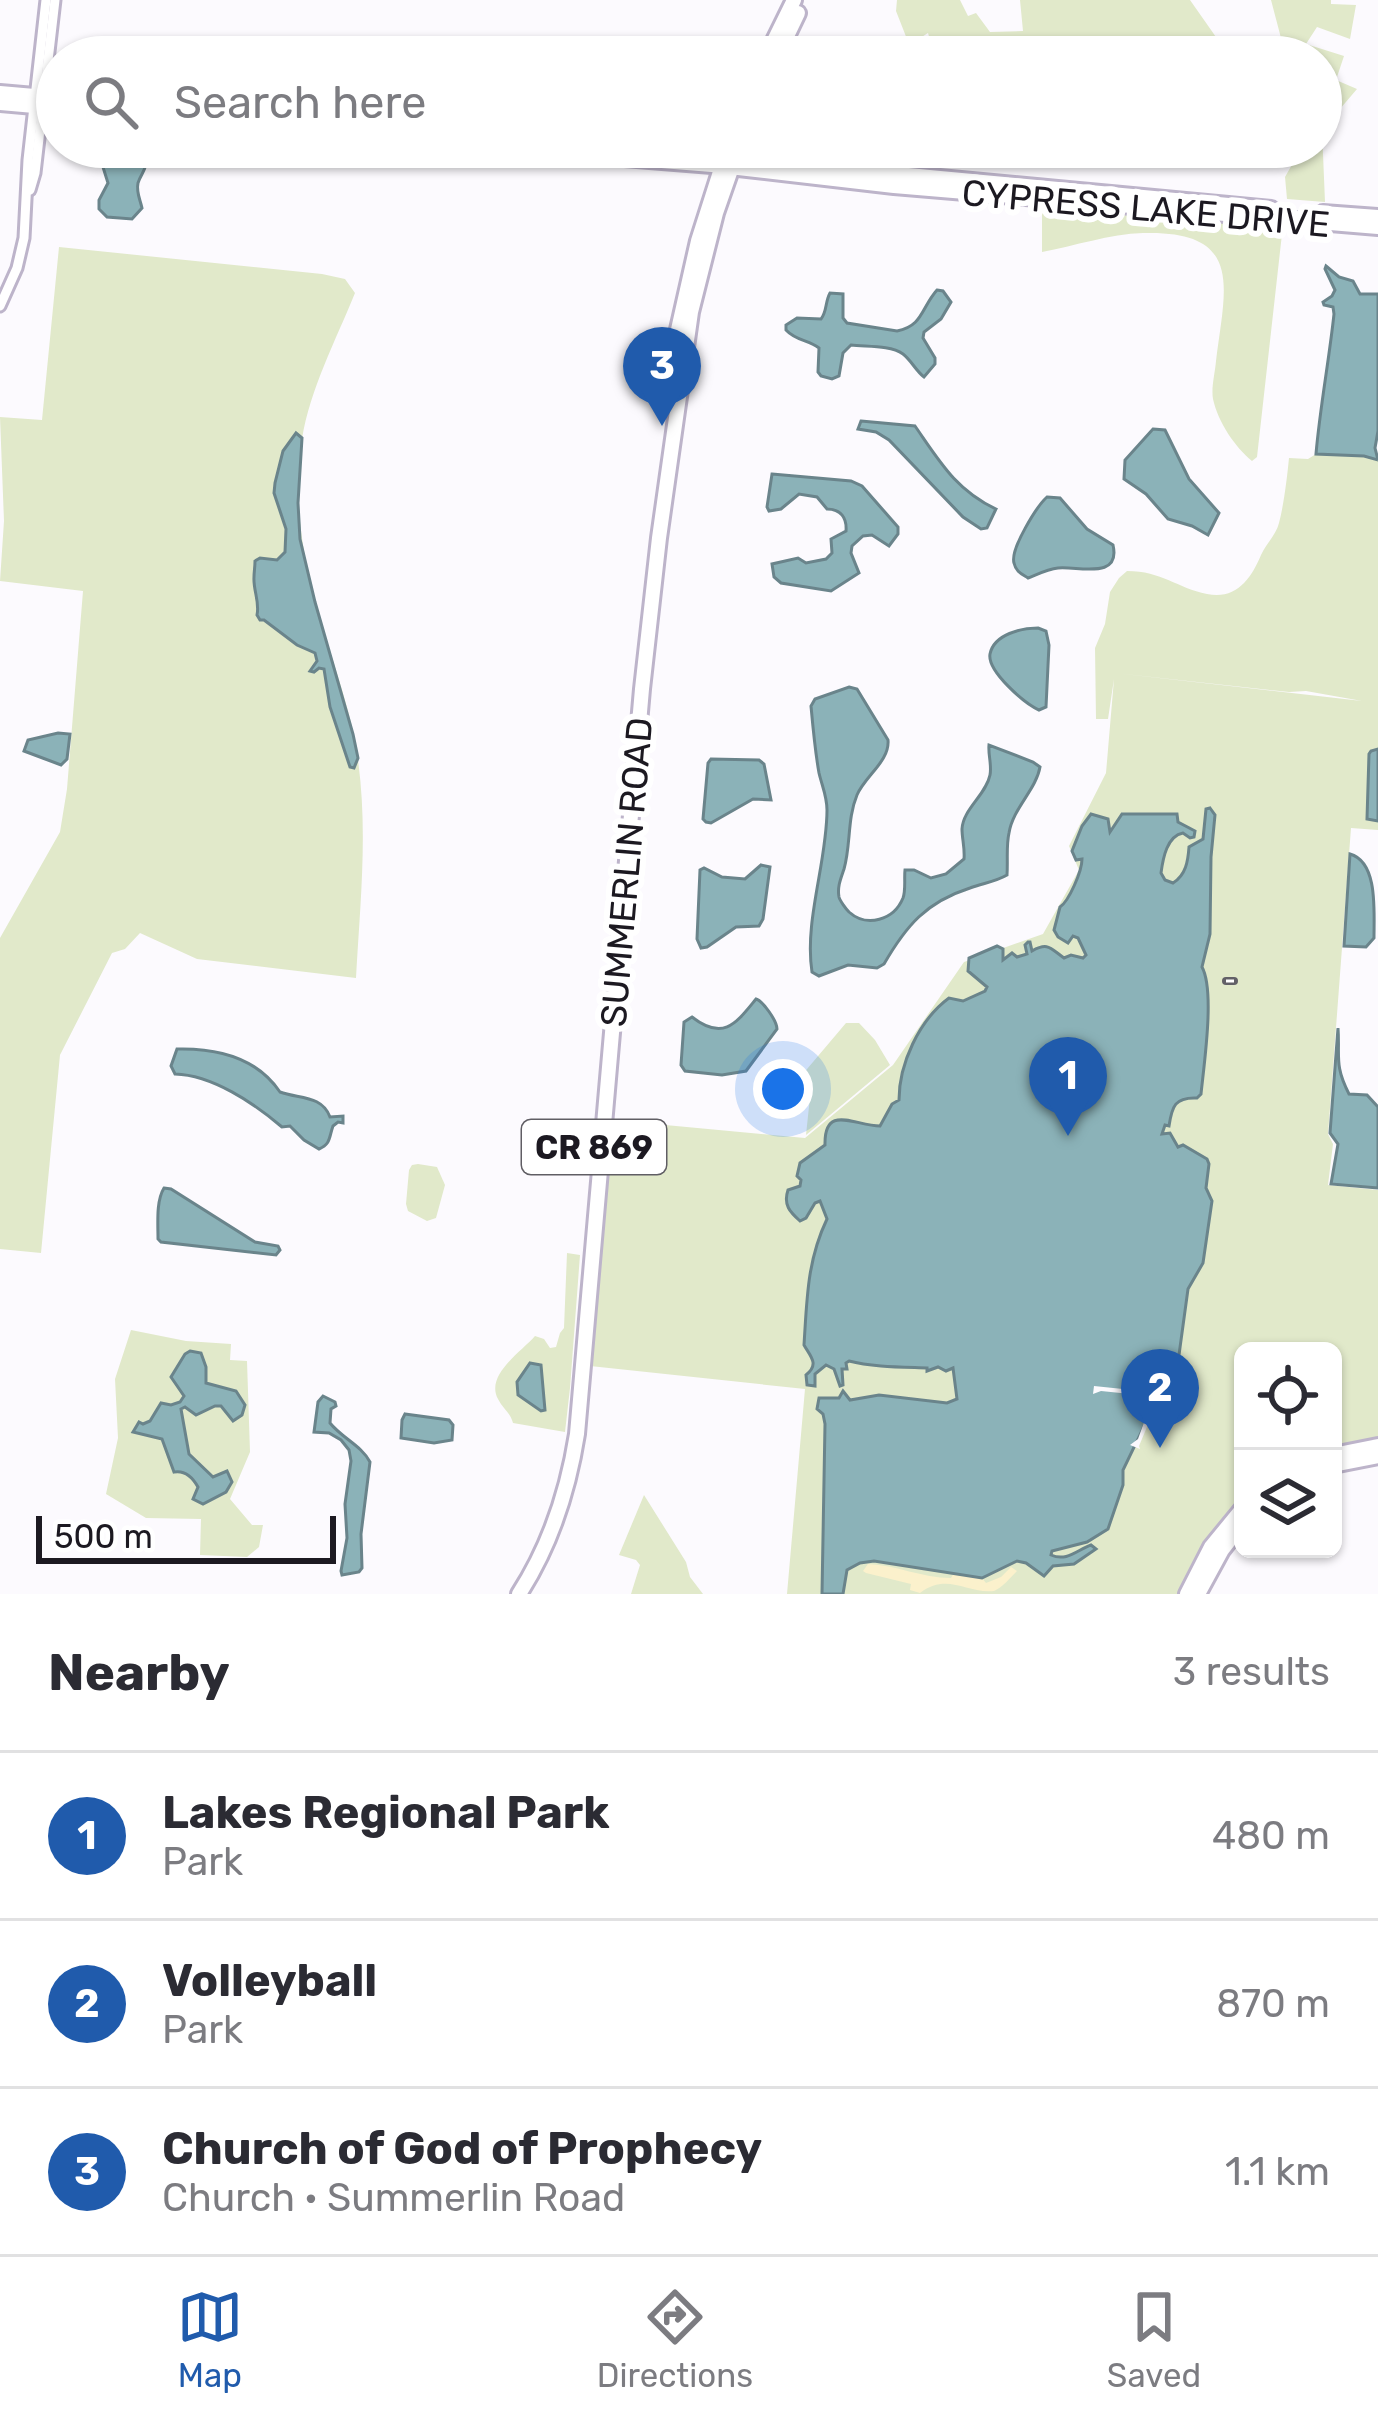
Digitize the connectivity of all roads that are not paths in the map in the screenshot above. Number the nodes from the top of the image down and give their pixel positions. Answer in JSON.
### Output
{"nodes":[{"id":1,"x":46,"y":0,"type":"edge"},
{"id":2,"x":56,"y":0,"type":"edge"},
{"id":3,"x":797,"y":1,"type":"edge"},
{"id":4,"x":46,"y":36,"type":"edge"},
{"id":5,"x":52,"y":36,"type":"edge"},
{"id":6,"x":783,"y":36,"type":"edge"},
{"id":7,"x":0,"y":93,"type":"edge"},
{"id":8,"x":36,"y":100,"type":"edge"},
{"id":9,"x":36,"y":102,"type":"edge"},
{"id":10,"x":0,"y":103,"type":"edge"},
{"id":11,"x":36,"y":166,"type":"edge"},
{"id":12,"x":691,"y":168,"type":"edge"},
{"id":13,"x":723,"y":168,"type":"edge"},
{"id":14,"x":726,"y":168,"type":"edge"},
{"id":15,"x":782,"y":168,"type":"edge"},
{"id":16,"x":830,"y":168,"type":"edge"},
{"id":17,"x":911,"y":176,"type":"junction"},
{"id":18,"x":856,"y":182,"type":"junction"},
{"id":19,"x":715,"y":183,"type":"junction"},
{"id":20,"x":1211,"y":203,"type":"junction"},
{"id":21,"x":1170,"y":210,"type":"junction"},
{"id":22,"x":1378,"y":218,"type":"edge"},
{"id":23,"x":1378,"y":227,"type":"edge"},
{"id":24,"x":0,"y":306,"type":"edge"},
{"id":25,"x":577,"y":1352,"type":"junction"},
{"id":26,"x":1378,"y":1446,"type":"edge"},
{"id":27,"x":1342,"y":1453,"type":"edge"},
{"id":28,"x":574,"y":1456,"type":"junction"},
{"id":29,"x":1378,"y":1456,"type":"edge"},
{"id":30,"x":1342,"y":1464,"type":"edge"},
{"id":31,"x":1234,"y":1519,"type":"edge"},
{"id":32,"x":1234,"y":1535,"type":"edge"},
{"id":33,"x":510,"y":1594,"type":"edge"},
{"id":34,"x":519,"y":1594,"type":"edge"},
{"id":35,"x":1186,"y":1594,"type":"edge"},
{"id":36,"x":1198,"y":1594,"type":"edge"}],
"edges":[{"from":1,"to":4,"type":"street"},
{"from":2,"to":5,"type":"street"},
{"from":3,"to":6,"type":"main road"},
{"from":7,"to":8,"type":"main road"},
{"from":9,"to":10,"type":"main road"},
{"from":11,"to":24,"type":"street"},
{"from":12,"to":19,"type":"main road"},
{"from":13,"to":19,"type":"main road","name":"SUMMERLIN ROAD","number":"CR 869"},
{"from":14,"to":28,"type":"main road","name":"SUMMERLIN ROAD","number":"CR 869"},
{"from":15,"to":18,"type":"main road","name":"CYPRESS LAKE DRIVE"},
{"from":16,"to":17,"type":"main road","name":"CYPRESS LAKE DRIVE"},
{"from":17,"to":18,"type":"main road"},
{"from":17,"to":20,"type":"main road","name":"CYPRESS LAKE DRIVE"},
{"from":18,"to":21,"type":"main road","name":"CYPRESS LAKE DRIVE"},
{"from":19,"to":25,"type":"main road","name":"SUMMERLIN ROAD","number":"CR 869"},
{"from":20,"to":21,"type":"main road"},
{"from":20,"to":22,"type":"main road","name":"CYPRESS LAKE DRIVE"},
{"from":21,"to":23,"type":"main road","name":"CYPRESS LAKE DRIVE"},
{"from":25,"to":28,"type":"main road"},
{"from":25,"to":33,"type":"main road","name":"SUMMERLIN ROAD","number":"CR 869"},
{"from":26,"to":27,"type":"main road"},
{"from":28,"to":34,"type":"main road","name":"SUMMERLIN ROAD","number":"CR 869"},
{"from":29,"to":30,"type":"main road"},
{"from":31,"to":35,"type":"main road"},
{"from":32,"to":36,"type":"main road"}]}
